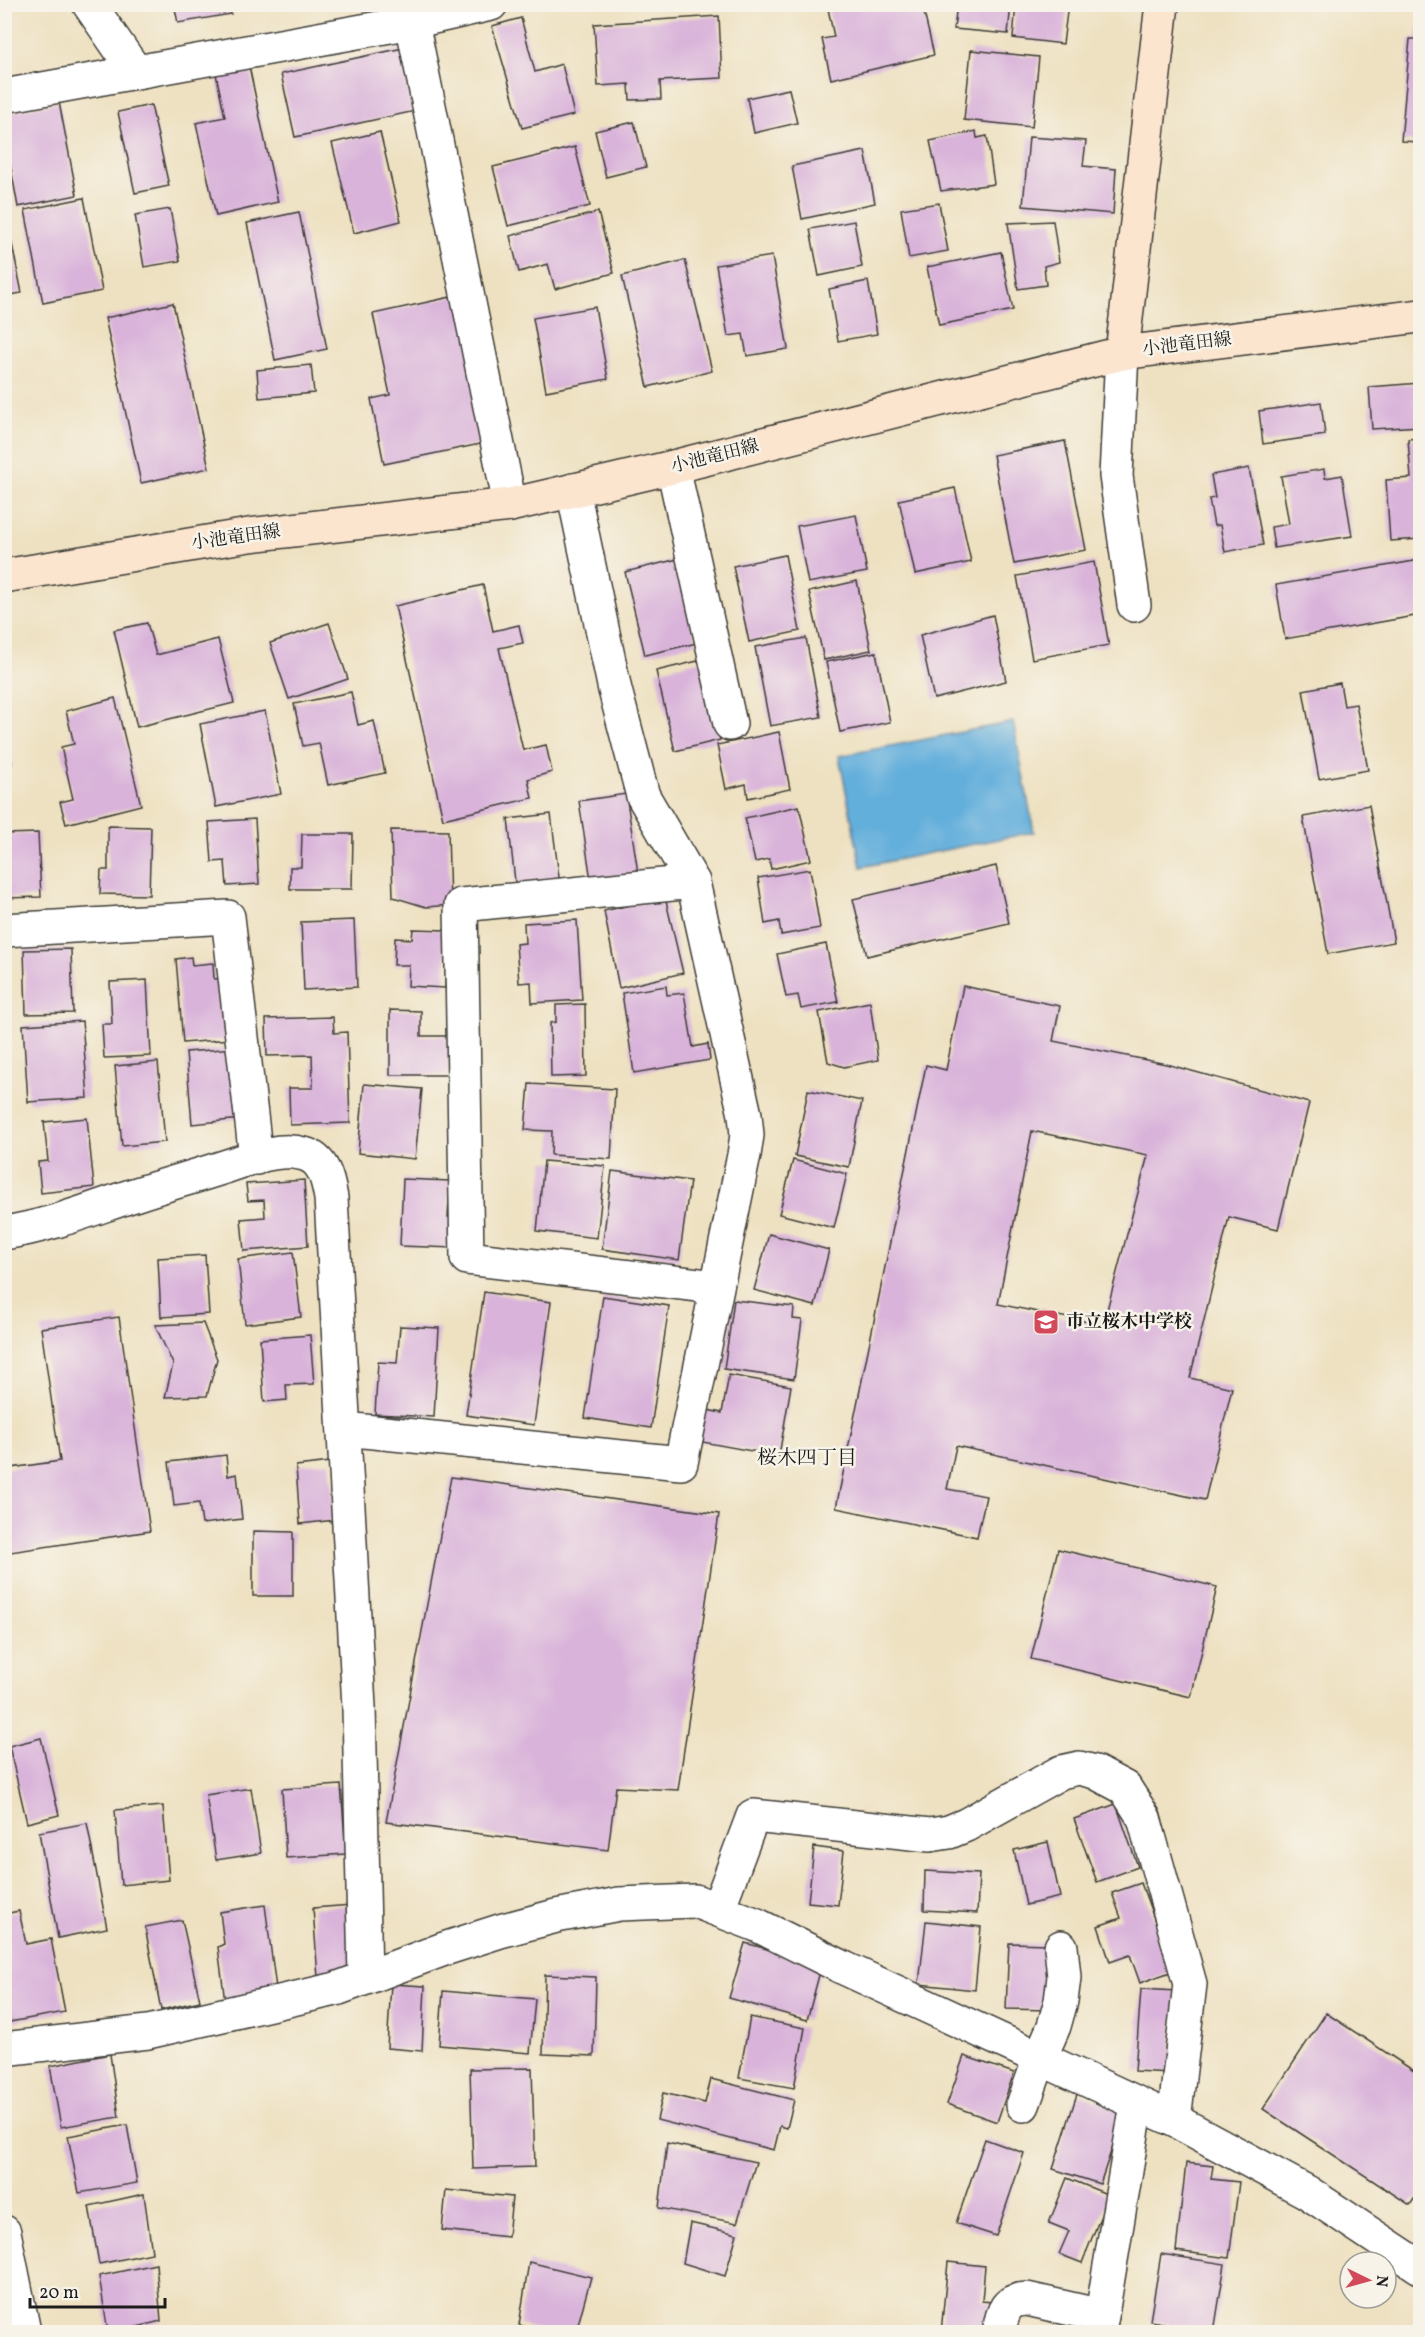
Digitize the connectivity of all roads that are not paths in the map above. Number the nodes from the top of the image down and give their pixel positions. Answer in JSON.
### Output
{"nodes":[{"id":1,"x":89,"y":4,"type":"edge"},
{"id":2,"x":491,"y":4,"type":"edge"},
{"id":3,"x":1162,"y":4,"type":"edge"},
{"id":4,"x":409,"y":13,"type":"edge"},
{"id":5,"x":136,"y":72,"type":"junction"},
{"id":6,"x":4,"y":96,"type":"edge"},
{"id":7,"x":1420,"y":316,"type":"edge"},
{"id":8,"x":1122,"y":353,"type":"junction"},
{"id":9,"x":673,"y":467,"type":"junction"},
{"id":10,"x":573,"y":490,"type":"junction"},
{"id":11,"x":510,"y":505,"type":"junction"},
{"id":12,"x":4,"y":576,"type":"edge"},
{"id":13,"x":1134,"y":605,"type":"dead end"},
{"id":14,"x":730,"y":724,"type":"dead end"},
{"id":15,"x":693,"y":882,"type":"junction"},
{"id":16,"x":4,"y":930,"type":"edge"},
{"id":17,"x":256,"y":1158,"type":"junction"},
{"id":18,"x":4,"y":1233,"type":"edge"},
{"id":19,"x":716,"y":1287,"type":"junction"},
{"id":20,"x":344,"y":1429,"type":"junction"},
{"id":21,"x":718,"y":1909,"type":"junction"},
{"id":22,"x":1060,"y":1947,"type":"dead end"},
{"id":23,"x":365,"y":1977,"type":"junction"},
{"id":24,"x":4,"y":2049,"type":"edge"},
{"id":25,"x":1040,"y":2058,"type":"junction"},
{"id":26,"x":1023,"y":2104,"type":"dead end"},
{"id":27,"x":1137,"y":2104,"type":"junction"},
{"id":28,"x":1174,"y":2120,"type":"junction"},
{"id":29,"x":4,"y":2232,"type":"edge"},
{"id":30,"x":1420,"y":2267,"type":"edge"},
{"id":31,"x":1100,"y":2324,"type":"edge"},
{"id":32,"x":24,"y":2332,"type":"edge"},
{"id":33,"x":999,"y":2332,"type":"edge"}],
"edges":[{"from":1,"to":5,"type":"street"},
{"from":2,"to":4,"type":"street"},
{"from":3,"to":8,"type":"main road"},
{"from":4,"to":5,"type":"street"},
{"from":4,"to":11,"type":"street"},
{"from":5,"to":6,"type":"street"},
{"from":7,"to":8,"type":"main road","name":"小池竜田線"},
{"from":8,"to":9,"type":"main road","name":"小池竜田線"},
{"from":8,"to":13,"type":"street"},
{"from":9,"to":10,"type":"main road","name":"小池竜田線"},
{"from":9,"to":14,"type":"street"},
{"from":10,"to":11,"type":"main road","name":"小池竜田線"},
{"from":10,"to":15,"type":"street"},
{"from":11,"to":12,"type":"main road","name":"小池竜田線"},
{"from":15,"to":19,"type":"street"},
{"from":15,"to":19,"type":"street"},
{"from":16,"to":17,"type":"street"},
{"from":17,"to":18,"type":"street"},
{"from":17,"to":20,"type":"street"},
{"from":19,"to":20,"type":"street"},
{"from":20,"to":23,"type":"street"},
{"from":21,"to":23,"type":"street"},
{"from":21,"to":25,"type":"street"},
{"from":21,"to":28,"type":"street"},
{"from":22,"to":25,"type":"street"},
{"from":23,"to":24,"type":"street"},
{"from":25,"to":26,"type":"street"},
{"from":25,"to":27,"type":"street"},
{"from":27,"to":28,"type":"street"},
{"from":27,"to":31,"type":"street"},
{"from":28,"to":30,"type":"street"},
{"from":29,"to":32,"type":"street"},
{"from":31,"to":33,"type":"street"}]}
